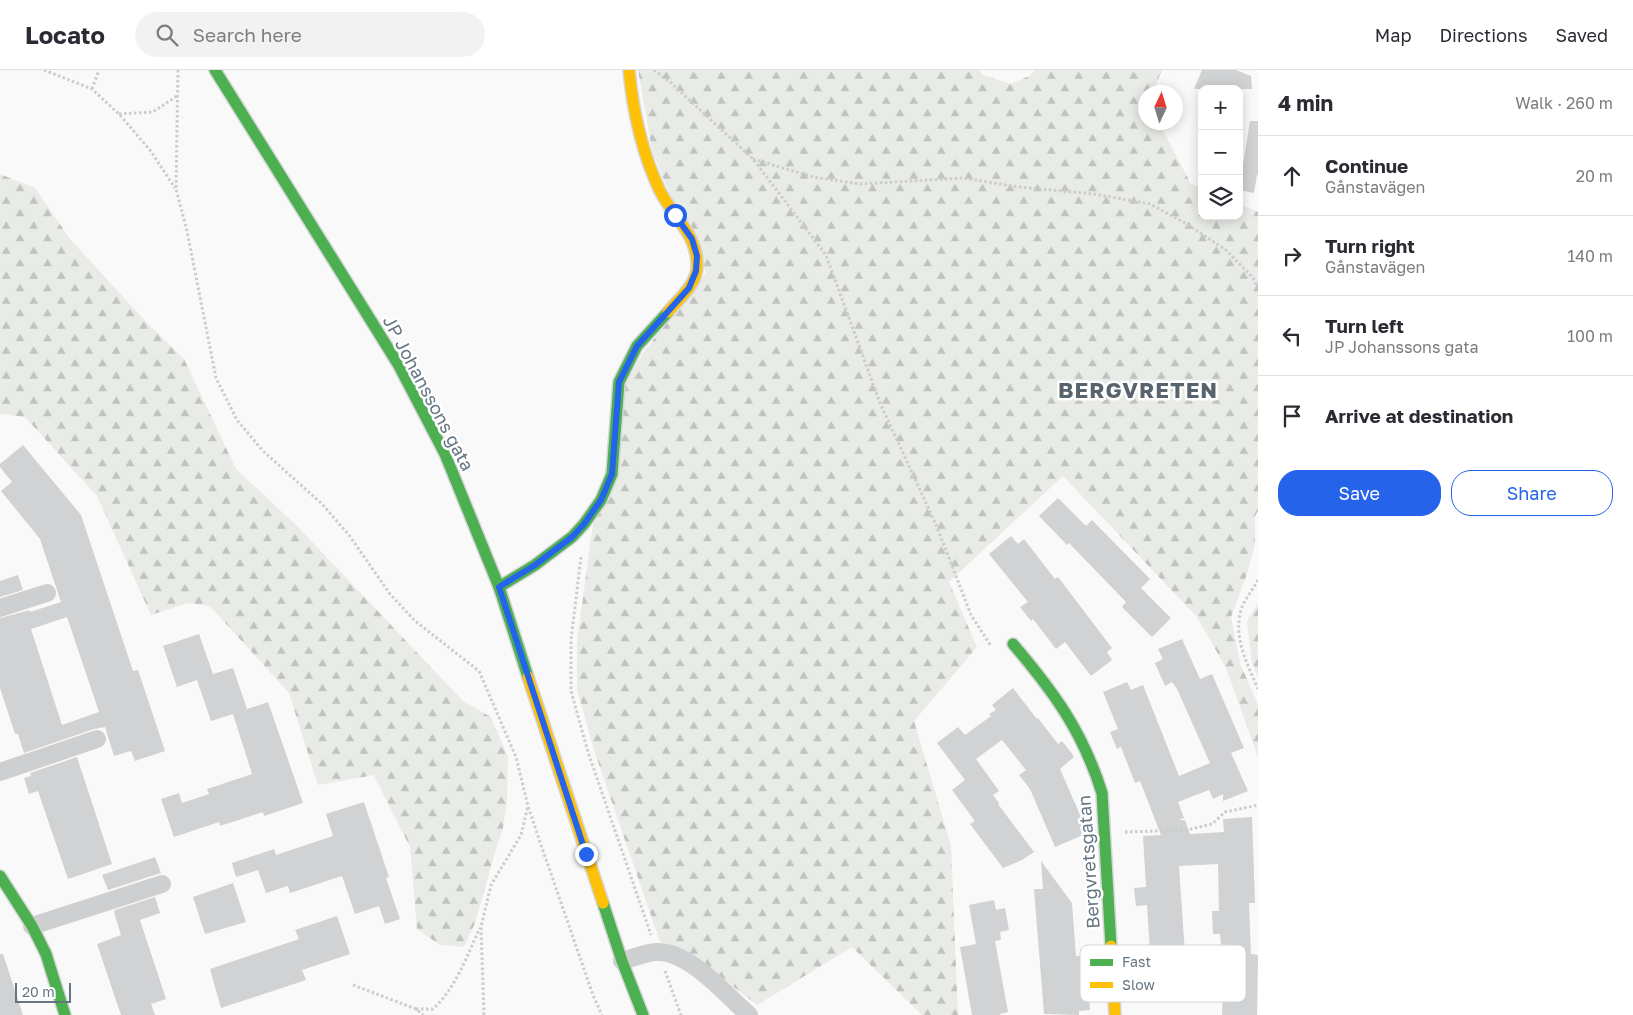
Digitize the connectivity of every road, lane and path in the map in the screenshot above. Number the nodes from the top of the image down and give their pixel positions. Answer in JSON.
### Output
{"nodes":[{"id":1,"x":44,"y":70,"type":"edge"},
{"id":2,"x":99,"y":70,"type":"edge"},
{"id":3,"x":178,"y":70,"type":"edge"},
{"id":4,"x":215,"y":70,"type":"edge"},
{"id":5,"x":629,"y":70,"type":"edge"},
{"id":6,"x":654,"y":70,"type":"edge"},
{"id":7,"x":92,"y":89,"type":"junction"},
{"id":8,"x":177,"y":96,"type":"junction"},
{"id":9,"x":119,"y":114,"type":"junction"},
{"id":10,"x":753,"y":159,"type":"junction"},
{"id":11,"x":176,"y":189,"type":"junction"},
{"id":12,"x":1258,"y":287,"type":"edge"},
{"id":13,"x":581,"y":553,"type":"dead end"},
{"id":14,"x":1258,"y":580,"type":"edge"},
{"id":15,"x":499,"y":587,"type":"junction"},
{"id":16,"x":47,"y":593,"type":"dead end"},
{"id":17,"x":0,"y":608,"type":"edge"},
{"id":18,"x":1012,"y":644,"type":"dead end"},
{"id":19,"x":992,"y":648,"type":"dead end"},
{"id":20,"x":1258,"y":689,"type":"edge"},
{"id":21,"x":97,"y":738,"type":"dead end"},
{"id":22,"x":0,"y":772,"type":"edge"},
{"id":23,"x":1258,"y":805,"type":"edge"},
{"id":24,"x":528,"y":806,"type":"junction"},
{"id":25,"x":1105,"y":834,"type":"junction"},
{"id":26,"x":1,"y":881,"type":"edge"},
{"id":27,"x":162,"y":884,"type":"dead end"},
{"id":28,"x":32,"y":926,"type":"junction"},
{"id":29,"x":481,"y":927,"type":"junction"},
{"id":30,"x":1111,"y":945,"type":"edge"},
{"id":31,"x":657,"y":952,"type":"junction"},
{"id":32,"x":622,"y":961,"type":"junction"},
{"id":33,"x":353,"y":985,"type":"dead end"},
{"id":34,"x":1114,"y":1002,"type":"edge"},
{"id":35,"x":416,"y":1009,"type":"junction"},
{"id":36,"x":65,"y":1015,"type":"edge"},
{"id":37,"x":423,"y":1015,"type":"edge"},
{"id":38,"x":484,"y":1015,"type":"edge"},
{"id":39,"x":602,"y":1015,"type":"edge"},
{"id":40,"x":643,"y":1015,"type":"edge"},
{"id":41,"x":681,"y":1015,"type":"edge"},
{"id":42,"x":749,"y":1015,"type":"edge"},
{"id":43,"x":1115,"y":1015,"type":"edge"}],
"edges":[{"from":1,"to":7,"type":"path"},
{"from":2,"to":7,"type":"path"},
{"from":3,"to":8,"type":"path"},
{"from":4,"to":15,"type":"street","name":"JP Johanssons gata"},
{"from":5,"to":15,"type":"street"},
{"from":6,"to":10,"type":"path"},
{"from":7,"to":9,"type":"path"},
{"from":8,"to":9,"type":"path"},
{"from":8,"to":11,"type":"path"},
{"from":9,"to":11,"type":"path"},
{"from":10,"to":12,"type":"path"},
{"from":10,"to":19,"type":"path"},
{"from":11,"to":24,"type":"path"},
{"from":13,"to":31,"type":"path"},
{"from":14,"to":20,"type":"path"},
{"from":15,"to":32,"type":"street","name":"JP Johanssons gata"},
{"from":16,"to":17,"type":"street"},
{"from":18,"to":25,"type":"street","name":"Bergvretsgatan"},
{"from":21,"to":22,"type":"street"},
{"from":23,"to":25,"type":"path"},
{"from":24,"to":29,"type":"path"},
{"from":24,"to":39,"type":"path"},
{"from":25,"to":30,"type":"street","name":"Bergvretsgatan"},
{"from":26,"to":28,"type":"street"},
{"from":27,"to":28,"type":"street"},
{"from":28,"to":36,"type":"street"},
{"from":29,"to":35,"type":"path"},
{"from":29,"to":38,"type":"path"},
{"from":31,"to":32,"type":"street"},
{"from":31,"to":41,"type":"path"},
{"from":31,"to":42,"type":"street"},
{"from":32,"to":40,"type":"street","name":"JP Johanssons gata"},
{"from":33,"to":35,"type":"path"},
{"from":34,"to":43,"type":"street","name":"Bergvretsgatan"},
{"from":35,"to":37,"type":"path"}]}
